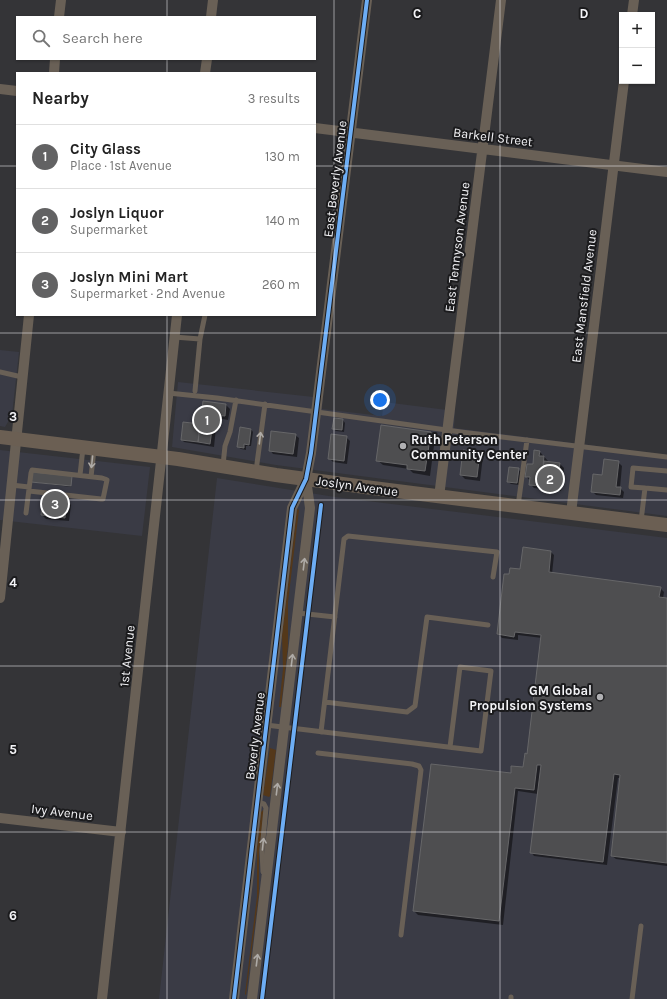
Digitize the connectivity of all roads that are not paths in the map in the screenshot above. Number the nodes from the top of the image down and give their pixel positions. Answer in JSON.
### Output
{"nodes":[{"id":1,"x":61,"y":0,"type":"edge"},
{"id":2,"x":213,"y":0,"type":"edge"},
{"id":3,"x":367,"y":0,"type":"edge"},
{"id":4,"x":501,"y":0,"type":"edge"},
{"id":5,"x":634,"y":0,"type":"edge"},
{"id":6,"x":632,"y":12,"type":"edge"},
{"id":7,"x":60,"y":16,"type":"edge"},
{"id":8,"x":212,"y":16,"type":"edge"},
{"id":9,"x":55,"y":60,"type":"edge"},
{"id":10,"x":207,"y":60,"type":"edge"},
{"id":11,"x":54,"y":72,"type":"edge"},
{"id":12,"x":205,"y":72,"type":"edge"},
{"id":13,"x":624,"y":84,"type":"edge"},
{"id":14,"x":0,"y":89,"type":"edge"},
{"id":15,"x":16,"y":91,"type":"edge"},
{"id":16,"x":316,"y":128,"type":"edge"},
{"id":17,"x":351,"y":133,"type":"junction"},
{"id":18,"x":482,"y":149,"type":"junction"},
{"id":19,"x":613,"y":165,"type":"junction"},
{"id":20,"x":667,"y":172,"type":"edge"},
{"id":21,"x":29,"y":316,"type":"edge"},
{"id":22,"x":177,"y":316,"type":"edge"},
{"id":23,"x":205,"y":316,"type":"edge"},
{"id":24,"x":174,"y":337,"type":"junction"},
{"id":25,"x":200,"y":339,"type":"junction"},
{"id":26,"x":0,"y":372,"type":"edge"},
{"id":27,"x":22,"y":377,"type":"junction"},
{"id":28,"x":195,"y":391,"type":"dead end"},
{"id":29,"x":168,"y":393,"type":"junction"},
{"id":30,"x":236,"y":400,"type":"junction"},
{"id":31,"x":264,"y":404,"type":"junction"},
{"id":32,"x":317,"y":411,"type":"junction"},
{"id":33,"x":448,"y":430,"type":"junction"},
{"id":34,"x":0,"y":437,"type":"edge"},
{"id":35,"x":16,"y":439,"type":"junction"},
{"id":36,"x":527,"y":440,"type":"junction"},
{"id":37,"x":579,"y":447,"type":"junction"},
{"id":38,"x":89,"y":448,"type":"junction"},
{"id":39,"x":161,"y":457,"type":"junction"},
{"id":40,"x":667,"y":457,"type":"edge"},
{"id":41,"x":223,"y":466,"type":"junction"},
{"id":42,"x":667,"y":471,"type":"edge"},
{"id":43,"x":256,"y":472,"type":"junction"},
{"id":44,"x":80,"y":475,"type":"junction"},
{"id":45,"x":91,"y":476,"type":"junction"},
{"id":46,"x":306,"y":479,"type":"junction"},
{"id":47,"x":11,"y":485,"type":"junction"},
{"id":48,"x":645,"y":488,"type":"junction"},
{"id":49,"x":29,"y":489,"type":"junction"},
{"id":50,"x":667,"y":490,"type":"edge"},
{"id":51,"x":440,"y":497,"type":"junction"},
{"id":52,"x":518,"y":507,"type":"junction"},
{"id":53,"x":26,"y":513,"type":"dead end"},
{"id":54,"x":570,"y":513,"type":"junction"},
{"id":55,"x":641,"y":522,"type":"junction"},
{"id":56,"x":667,"y":525,"type":"edge"},
{"id":57,"x":494,"y":577,"type":"dead end"},
{"id":58,"x":0,"y":598,"type":"edge"},
{"id":59,"x":298,"y":613,"type":"junction"},
{"id":60,"x":335,"y":617,"type":"junction"},
{"id":61,"x":488,"y":625,"type":"dead end"},
{"id":62,"x":325,"y":702,"type":"junction"},
{"id":63,"x":266,"y":725,"type":"junction"},
{"id":64,"x":284,"y":727,"type":"junction"},
{"id":65,"x":321,"y":732,"type":"junction"},
{"id":66,"x":450,"y":747,"type":"junction"},
{"id":67,"x":318,"y":753,"type":"dead end"},
{"id":68,"x":257,"y":802,"type":"junction"},
{"id":69,"x":0,"y":818,"type":"edge"},
{"id":70,"x":121,"y":832,"type":"junction"},
{"id":71,"x":264,"y":897,"type":"junction"},
{"id":72,"x":641,"y":926,"type":"dead end"},
{"id":73,"x":401,"y":935,"type":"dead end"},
{"id":74,"x":102,"y":999,"type":"edge"},
{"id":75,"x":234,"y":999,"type":"edge"},
{"id":76,"x":252,"y":999,"type":"edge"},
{"id":77,"x":632,"y":999,"type":"edge"}],
"edges":[{"from":1,"to":7,"type":"street"},
{"from":2,"to":8,"type":"street"},
{"from":3,"to":17,"type":"street","name":"East Beverly Avenue"},
{"from":4,"to":18,"type":"street","name":"East Tennyson Avenue"},
{"from":5,"to":6,"type":"street"},
{"from":9,"to":11,"type":"street"},
{"from":10,"to":12,"type":"street"},
{"from":13,"to":19,"type":"street","name":"East Mansfield Avenue"},
{"from":14,"to":15,"type":"street"},
{"from":16,"to":17,"type":"street","name":"Barkell Street"},
{"from":17,"to":18,"type":"street","name":"Barkell Street"},
{"from":17,"to":32,"type":"street","name":"East Beverly Avenue"},
{"from":18,"to":19,"type":"street","name":"Barkell Street"},
{"from":18,"to":33,"type":"street","name":"East Tennyson Avenue"},
{"from":19,"to":20,"type":"street","name":"Barkell Street"},
{"from":19,"to":37,"type":"street","name":"East Mansfield Avenue"},
{"from":21,"to":27,"type":"street"},
{"from":22,"to":24,"type":"street","name":"1st Avenue"},
{"from":23,"to":25,"type":"lane"},
{"from":24,"to":25,"type":"lane"},
{"from":24,"to":29,"type":"street","name":"1st Avenue"},
{"from":25,"to":28,"type":"lane"},
{"from":26,"to":27,"type":"lane"},
{"from":27,"to":35,"type":"street"},
{"from":29,"to":30,"type":"lane"},
{"from":29,"to":39,"type":"street","name":"1st Avenue"},
{"from":30,"to":31,"type":"lane"},
{"from":30,"to":41,"type":"lane"},
{"from":31,"to":32,"type":"lane"},
{"from":43,"to":31,"type":"lane","one_way":true},
{"from":32,"to":33,"type":"lane"},
{"from":32,"to":46,"type":"street","name":"East Beverly Avenue"},
{"from":33,"to":36,"type":"lane"},
{"from":33,"to":51,"type":"street","name":"East Tennyson Avenue"},
{"from":34,"to":35,"type":"main road","name":"Joslyn Avenue"},
{"from":35,"to":38,"type":"main road","name":"Joslyn Avenue"},
{"from":35,"to":47,"type":"street"},
{"from":36,"to":37,"type":"lane"},
{"from":36,"to":52,"type":"lane"},
{"from":37,"to":40,"type":"lane"},
{"from":37,"to":54,"type":"street","name":"East Mansfield Avenue"},
{"from":38,"to":39,"type":"main road","name":"Joslyn Avenue"},
{"from":38,"to":44,"type":"lane"},
{"from":38,"to":45,"type":"lane","one_way":true},
{"from":39,"to":41,"type":"main road","name":"Joslyn Avenue"},
{"from":39,"to":70,"type":"street","name":"1st Avenue"},
{"from":41,"to":43,"type":"main road","name":"Joslyn Avenue"},
{"from":42,"to":48,"type":"lane"},
{"from":43,"to":46,"type":"main road","name":"Joslyn Avenue"},
{"from":44,"to":45,"type":"lane"},
{"from":44,"to":49,"type":"lane"},
{"from":45,"to":49,"type":"lane"},
{"from":46,"to":51,"type":"main road","name":"Joslyn Avenue"},
{"from":59,"to":46,"type":"street","one_way":true},
{"from":46,"to":63,"type":"street","name":"Beverly Avenue"},
{"from":47,"to":49,"type":"lane"},
{"from":47,"to":58,"type":"street"},
{"from":48,"to":50,"type":"lane"},
{"from":48,"to":55,"type":"lane"},
{"from":49,"to":53,"type":"lane"},
{"from":51,"to":52,"type":"main road","name":"Joslyn Avenue"},
{"from":52,"to":54,"type":"main road","name":"Joslyn Avenue"},
{"from":54,"to":55,"type":"main road","name":"Joslyn Avenue"},
{"from":55,"to":56,"type":"main road","name":"Joslyn Avenue"},
{"from":57,"to":60,"type":"lane"},
{"from":59,"to":60,"type":"lane"},
{"from":64,"to":59,"type":"street","one_way":true},
{"from":60,"to":62,"type":"lane"},
{"from":61,"to":62,"type":"lane"},
{"from":62,"to":65,"type":"lane"},
{"from":63,"to":64,"type":"lane"},
{"from":63,"to":68,"type":"street","name":"Beverly Avenue"},
{"from":64,"to":65,"type":"lane"},
{"from":71,"to":64,"type":"street","one_way":true},
{"from":65,"to":66,"type":"lane"},
{"from":66,"to":66,"type":"lane"},
{"from":67,"to":73,"type":"lane"},
{"from":71,"to":68,"type":"lane","one_way":true},
{"from":68,"to":75,"type":"street","name":"Beverly Avenue"},
{"from":69,"to":70,"type":"street","name":"Ivy Avenue"},
{"from":70,"to":74,"type":"street","name":"1st Avenue"},
{"from":76,"to":71,"type":"street","one_way":true},
{"from":72,"to":77,"type":"lane"}]}
